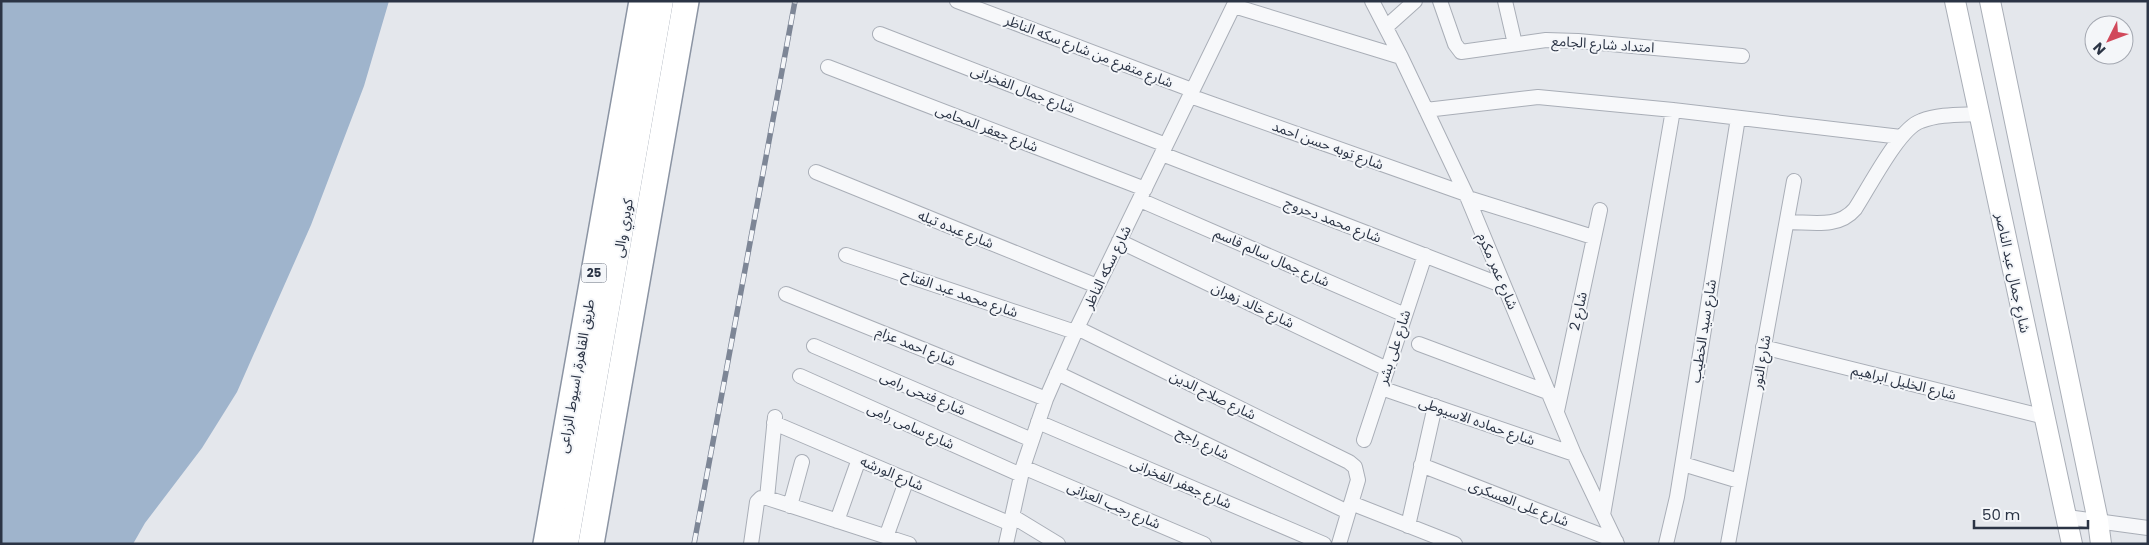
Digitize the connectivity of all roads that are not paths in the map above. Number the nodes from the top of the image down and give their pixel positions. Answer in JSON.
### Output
{"nodes":[{"id":1,"x":642,"y":1,"type":"edge"},
{"id":2,"x":663,"y":1,"type":"edge"},
{"id":3,"x":686,"y":1,"type":"edge"},
{"id":4,"x":957,"y":1,"type":"edge"},
{"id":5,"x":1372,"y":1,"type":"edge"},
{"id":6,"x":1415,"y":1,"type":"edge"},
{"id":7,"x":1440,"y":1,"type":"edge"},
{"id":8,"x":1505,"y":1,"type":"edge"},
{"id":9,"x":1955,"y":1,"type":"edge"},
{"id":10,"x":1990,"y":1,"type":"edge"},
{"id":11,"x":1235,"y":4,"type":"edge"},
{"id":12,"x":1386,"y":27,"type":"junction"},
{"id":13,"x":880,"y":34,"type":"dead end"},
{"id":14,"x":1515,"y":44,"type":"junction"},
{"id":15,"x":1742,"y":56,"type":"dead end"},
{"id":16,"x":1401,"y":57,"type":"junction"},
{"id":17,"x":828,"y":67,"type":"dead end"},
{"id":18,"x":1191,"y":93,"type":"junction"},
{"id":19,"x":1426,"y":110,"type":"junction"},
{"id":20,"x":1673,"y":110,"type":"junction"},
{"id":21,"x":1979,"y":114,"type":"junction"},
{"id":22,"x":1738,"y":118,"type":"junction"},
{"id":23,"x":1900,"y":137,"type":"junction"},
{"id":24,"x":1164,"y":149,"type":"junction"},
{"id":25,"x":816,"y":172,"type":"dead end"},
{"id":26,"x":1794,"y":181,"type":"dead end"},
{"id":27,"x":1142,"y":194,"type":"junction"},
{"id":28,"x":1467,"y":196,"type":"junction"},
{"id":29,"x":1600,"y":210,"type":"dead end"},
{"id":30,"x":1787,"y":222,"type":"junction"},
{"id":31,"x":1593,"y":237,"type":"junction"},
{"id":32,"x":1119,"y":241,"type":"junction"},
{"id":33,"x":846,"y":255,"type":"dead end"},
{"id":34,"x":1424,"y":255,"type":"junction"},
{"id":35,"x":2049,"y":284,"type":"junction"},
{"id":36,"x":1097,"y":286,"type":"junction"},
{"id":37,"x":1504,"y":286,"type":"junction"},
{"id":38,"x":2017,"y":290,"type":"junction"},
{"id":39,"x":786,"y":294,"type":"dead end"},
{"id":40,"x":1405,"y":315,"type":"junction"},
{"id":41,"x":1076,"y":330,"type":"junction"},
{"id":42,"x":1420,"y":344,"type":"dead end"},
{"id":43,"x":814,"y":346,"type":"dead end"},
{"id":44,"x":1763,"y":347,"type":"junction"},
{"id":45,"x":1387,"y":368,"type":"junction"},
{"id":46,"x":1057,"y":373,"type":"junction"},
{"id":47,"x":800,"y":376,"type":"dead end"},
{"id":48,"x":574,"y":387,"type":"junction"},
{"id":49,"x":1381,"y":388,"type":"junction"},
{"id":50,"x":1550,"y":393,"type":"junction"},
{"id":51,"x":1046,"y":399,"type":"junction"},
{"id":52,"x":1435,"y":406,"type":"junction"},
{"id":53,"x":1556,"y":412,"type":"junction"},
{"id":54,"x":2045,"y":417,"type":"junction"},
{"id":55,"x":1038,"y":422,"type":"junction"},
{"id":56,"x":1032,"y":440,"type":"junction"},
{"id":57,"x":1364,"y":440,"type":"dead end"},
{"id":58,"x":1574,"y":454,"type":"junction"},
{"id":59,"x":859,"y":459,"type":"junction"},
{"id":60,"x":802,"y":462,"type":"dead end"},
{"id":61,"x":1682,"y":464,"type":"junction"},
{"id":62,"x":1422,"y":465,"type":"junction"},
{"id":63,"x":1022,"y":471,"type":"junction"},
{"id":64,"x":906,"y":479,"type":"junction"},
{"id":65,"x":1740,"y":481,"type":"junction"},
{"id":66,"x":767,"y":498,"type":"junction"},
{"id":67,"x":790,"y":506,"type":"junction"},
{"id":68,"x":1350,"y":508,"type":"junction"},
{"id":69,"x":1603,"y":514,"type":"junction"},
{"id":70,"x":2066,"y":517,"type":"junction"},
{"id":71,"x":1011,"y":520,"type":"junction"},
{"id":72,"x":837,"y":521,"type":"junction"},
{"id":73,"x":2098,"y":521,"type":"junction"},
{"id":74,"x":1408,"y":526,"type":"junction"},
{"id":75,"x":2148,"y":528,"type":"edge"},
{"id":76,"x":886,"y":537,"type":"junction"},
{"id":77,"x":1617,"y":542,"type":"edge"},
{"id":78,"x":546,"y":544,"type":"edge"},
{"id":79,"x":553,"y":544,"type":"edge"},
{"id":80,"x":568,"y":544,"type":"edge"},
{"id":81,"x":591,"y":544,"type":"edge"},
{"id":82,"x":751,"y":544,"type":"edge"},
{"id":83,"x":909,"y":544,"type":"edge"},
{"id":84,"x":1006,"y":544,"type":"edge"},
{"id":85,"x":1058,"y":544,"type":"edge"},
{"id":86,"x":1204,"y":544,"type":"edge"},
{"id":87,"x":1324,"y":544,"type":"edge"},
{"id":88,"x":1339,"y":544,"type":"edge"},
{"id":89,"x":1455,"y":544,"type":"edge"},
{"id":90,"x":1666,"y":544,"type":"edge"},
{"id":91,"x":1728,"y":544,"type":"edge"},
{"id":92,"x":2072,"y":544,"type":"edge"},
{"id":93,"x":2101,"y":544,"type":"edge"}],
"edges":[{"from":1,"to":48,"type":"highway","name":"طريق القاهرة, اسيوط الزراعى","number":"25"},
{"from":2,"to":80,"type":"street","name":"كوبري والى"},
{"from":3,"to":81,"type":"highway"},
{"from":4,"to":18,"type":"street","name":"شارع متفرع من شارع سكه الناظر"},
{"from":5,"to":12,"type":"street","name":"شارع عمر مكرم"},
{"from":6,"to":12,"type":"street"},
{"from":7,"to":14,"type":"street","name":"امتداد شارع الجامع"},
{"from":8,"to":14,"type":"street"},
{"from":9,"to":21,"type":"street","name":"شارع جمال عبد الناصر"},
{"from":10,"to":35,"type":"street"},
{"from":11,"to":16,"type":"street"},
{"from":11,"to":18,"type":"street","name":"شارع سكه الناظر"},
{"from":12,"to":16,"type":"street","name":"شارع عمر مكرم"},
{"from":13,"to":24,"type":"street","name":"شارع جمال الفخرانى"},
{"from":14,"to":15,"type":"street","name":"امتداد شارع الجامع"},
{"from":16,"to":19,"type":"street","name":"شارع عمر مكرم"},
{"from":17,"to":27,"type":"street","name":"شارع جعفر المحامى"},
{"from":18,"to":24,"type":"street","name":"شارع سكه الناظر"},
{"from":18,"to":28,"type":"street","name":"شارع توبه حسن احمد"},
{"from":19,"to":20,"type":"street"},
{"from":19,"to":28,"type":"street","name":"شارع عمر مكرم"},
{"from":20,"to":22,"type":"street"},
{"from":20,"to":69,"type":"street"},
{"from":21,"to":23,"type":"street"},
{"from":21,"to":38,"type":"street","name":"شارع جمال عبد الناصر"},
{"from":22,"to":23,"type":"street"},
{"from":22,"to":61,"type":"street","name":"شارع سيد الخطيب"},
{"from":23,"to":30,"type":"street"},
{"from":24,"to":27,"type":"street","name":"شارع سكه الناظر"},
{"from":24,"to":34,"type":"street","name":"شارع محمد دحروج"},
{"from":25,"to":36,"type":"street","name":"شارع عبده تيله"},
{"from":26,"to":30,"type":"street","name":"شارع النور"},
{"from":27,"to":32,"type":"street","name":"شارع سكه الناظر"},
{"from":27,"to":40,"type":"street","name":"شارع جمال سالم قاسم"},
{"from":28,"to":31,"type":"street","name":"شارع توبه حسن احمد"},
{"from":28,"to":37,"type":"street","name":"شارع عمر مكرم"},
{"from":29,"to":31,"type":"street","name":"شارع 2"},
{"from":30,"to":44,"type":"street","name":"شارع النور"},
{"from":31,"to":53,"type":"street","name":"شارع 2"},
{"from":32,"to":36,"type":"street","name":"شارع سكه الناظر"},
{"from":32,"to":45,"type":"street","name":"شارع خالد زهران"},
{"from":33,"to":41,"type":"street","name":"شارع محمد عبد الفتاح"},
{"from":34,"to":37,"type":"street","name":"شارع محمد دحروج"},
{"from":34,"to":40,"type":"street","name":"شارع على بشر"},
{"from":35,"to":38,"type":"street"},
{"from":35,"to":73,"type":"street"},
{"from":36,"to":41,"type":"street","name":"شارع سكه الناظر"},
{"from":37,"to":50,"type":"street","name":"شارع عمر مكرم"},
{"from":38,"to":54,"type":"street","name":"شارع جمال عبد الناصر"},
{"from":39,"to":51,"type":"street","name":"شارع احمد عزام"},
{"from":40,"to":45,"type":"street","name":"شارع على بشر"},
{"from":41,"to":46,"type":"street","name":"شارع سكه الناظر"},
{"from":41,"to":68,"type":"street","name":"شارع صلاح الدين"},
{"from":42,"to":50,"type":"street"},
{"from":43,"to":56,"type":"street","name":"شارع فتحى رامى"},
{"from":44,"to":54,"type":"street","name":"شارع الخليل ابراهيم"},
{"from":44,"to":65,"type":"street","name":"شارع النور"},
{"from":45,"to":49,"type":"street","name":"شارع على بشر"},
{"from":46,"to":51,"type":"street","name":"شارع سكه الناظر"},
{"from":46,"to":68,"type":"street","name":"شارع راجح"},
{"from":47,"to":63,"type":"street","name":"شارع سامى رامى"},
{"from":48,"to":78,"type":"highway","name":"طريق القاهرة, اسيوط الزراعى","number":"25"},
{"from":48,"to":79,"type":"street"},
{"from":49,"to":52,"type":"street","name":"شارع حماده الاسيوطى"},
{"from":49,"to":57,"type":"street","name":"شارع على بشر"},
{"from":50,"to":53,"type":"street","name":"شارع عمر مكرم"},
{"from":51,"to":55,"type":"street","name":"شارع سكه الناظر"},
{"from":52,"to":58,"type":"street","name":"شارع حماده الاسيوطى"},
{"from":52,"to":62,"type":"street"},
{"from":53,"to":58,"type":"street","name":"شارع عمر مكرم"},
{"from":54,"to":70,"type":"street","name":"شارع جمال عبد الناصر"},
{"from":55,"to":56,"type":"street","name":"شارع سكه الناظر"},
{"from":55,"to":87,"type":"street","name":"شارع جعفر الفخرانى"},
{"from":56,"to":63,"type":"street","name":"شارع سكه الناظر"},
{"from":58,"to":69,"type":"street","name":"شارع عمر مكرم"},
{"from":59,"to":64,"type":"street","name":"شارع الورشه"},
{"from":59,"to":66,"type":"street","name":"شارع الورشه"},
{"from":59,"to":72,"type":"street"},
{"from":60,"to":67,"type":"street"},
{"from":61,"to":65,"type":"street"},
{"from":61,"to":90,"type":"street","name":"شارع سيد الخطيب"},
{"from":62,"to":74,"type":"street"},
{"from":62,"to":77,"type":"street","name":"شارع على العسكرى"},
{"from":63,"to":71,"type":"street","name":"شارع سكه الناظر"},
{"from":63,"to":86,"type":"street","name":"شارع رجب العزانى"},
{"from":64,"to":71,"type":"street","name":"شارع الورشه"},
{"from":64,"to":76,"type":"street"},
{"from":65,"to":91,"type":"street","name":"شارع النور"},
{"from":66,"to":67,"type":"street"},
{"from":66,"to":82,"type":"street"},
{"from":67,"to":72,"type":"street"},
{"from":68,"to":74,"type":"street","name":"شارع راجح"},
{"from":68,"to":88,"type":"street"},
{"from":69,"to":77,"type":"street","name":"شارع عمر مكرم"},
{"from":70,"to":73,"type":"street"},
{"from":70,"to":92,"type":"street","name":"شارع جمال عبد الناصر"},
{"from":71,"to":84,"type":"street","name":"شارع سكه الناظر"},
{"from":71,"to":85,"type":"street","name":"شارع الورشه"},
{"from":72,"to":76,"type":"street"},
{"from":73,"to":75,"type":"street"},
{"from":73,"to":93,"type":"street"},
{"from":74,"to":89,"type":"street","name":"شارع راجح"},
{"from":76,"to":83,"type":"street"}]}
